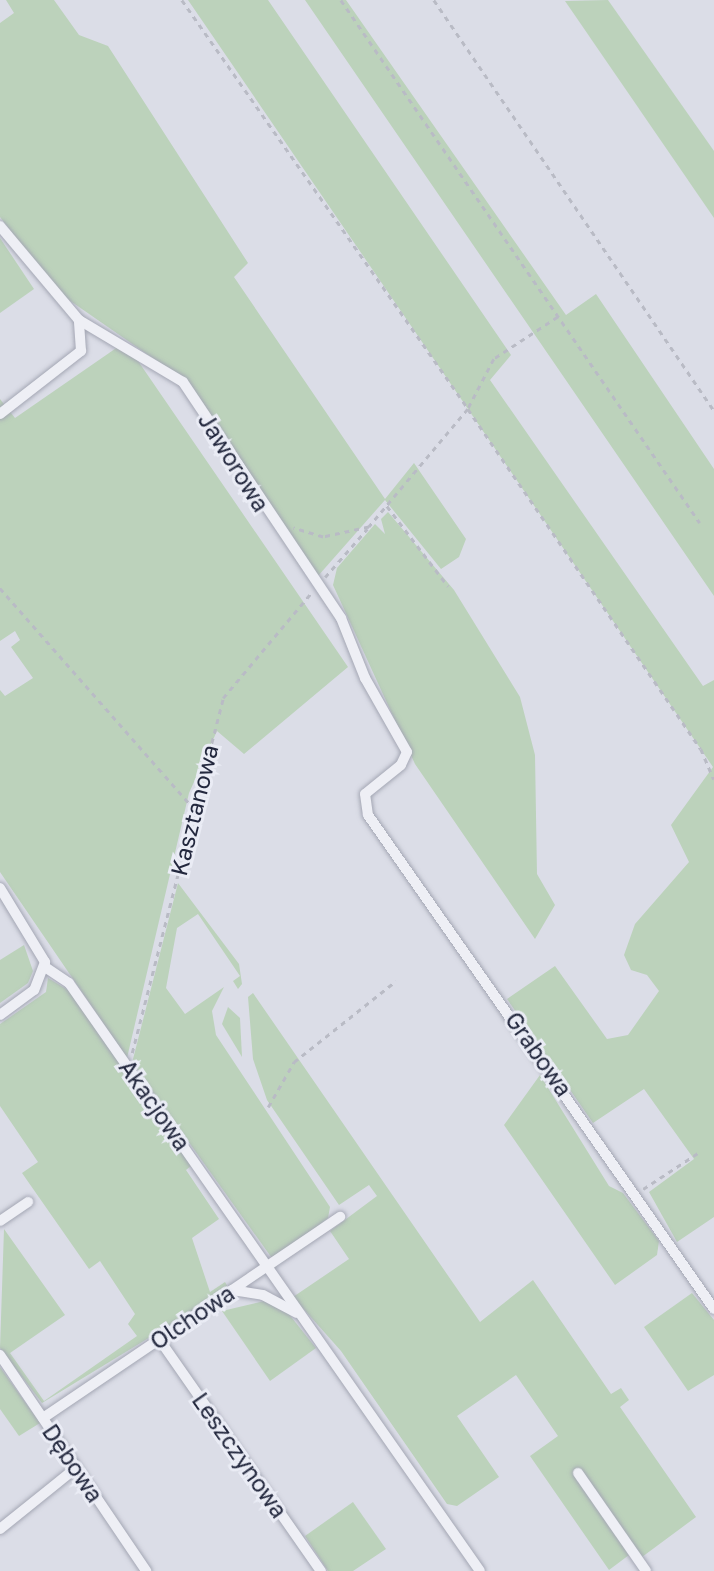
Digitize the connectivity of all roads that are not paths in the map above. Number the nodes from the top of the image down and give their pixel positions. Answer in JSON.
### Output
{"nodes":[{"id":1,"x":0,"y":226,"type":"edge"},
{"id":2,"x":79,"y":320,"type":"junction"},
{"id":3,"x":0,"y":414,"type":"edge"},
{"id":4,"x":363,"y":802,"type":"joint"},
{"id":5,"x":0,"y":888,"type":"edge"},
{"id":6,"x":45,"y":967,"type":"junction"},
{"id":7,"x":0,"y":1014,"type":"edge"},
{"id":8,"x":28,"y":1202,"type":"dead end"},
{"id":9,"x":340,"y":1217,"type":"dead end"},
{"id":10,"x":0,"y":1221,"type":"edge"},
{"id":11,"x":268,"y":1267,"type":"junction"},
{"id":12,"x":232,"y":1290,"type":"junction"},
{"id":13,"x":714,"y":1309,"type":"edge"},
{"id":14,"x":310,"y":1326,"type":"junction"},
{"id":15,"x":159,"y":1339,"type":"junction"},
{"id":16,"x":0,"y":1355,"type":"edge"},
{"id":17,"x":43,"y":1418,"type":"junction"},
{"id":18,"x":76,"y":1468,"type":"junction"},
{"id":19,"x":578,"y":1473,"type":"dead end"},
{"id":20,"x":0,"y":1529,"type":"edge"},
{"id":21,"x":146,"y":1571,"type":"edge"},
{"id":22,"x":321,"y":1571,"type":"edge"},
{"id":23,"x":480,"y":1571,"type":"edge"},
{"id":24,"x":646,"y":1571,"type":"edge"}],
"edges":[{"from":1,"to":2,"type":"street","name":"Jaworowa"},
{"from":2,"to":3,"type":"street"},
{"from":2,"to":4,"type":"street","name":"Jaworowa"},
{"from":4,"to":13,"type":"street","name":"Grabowa"},
{"from":5,"to":6,"type":"street"},
{"from":6,"to":7,"type":"street"},
{"from":6,"to":11,"type":"street","name":"Akacjowa"},
{"from":8,"to":10,"type":"street"},
{"from":9,"to":11,"type":"street","name":"Olchowa"},
{"from":11,"to":12,"type":"street","name":"Olchowa"},
{"from":11,"to":14,"type":"street","name":"Akacjowa"},
{"from":12,"to":14,"type":"street","name":"Akacjowa"},
{"from":12,"to":15,"type":"street","name":"Olchowa"},
{"from":14,"to":23,"type":"street","name":"Akacjowa"},
{"from":15,"to":17,"type":"street","name":"Olchowa"},
{"from":15,"to":22,"type":"street","name":"Leszczynowa"},
{"from":16,"to":17,"type":"street","name":"Dębowa"},
{"from":17,"to":18,"type":"street","name":"Dębowa"},
{"from":18,"to":20,"type":"street"},
{"from":18,"to":21,"type":"street","name":"Dębowa"},
{"from":19,"to":24,"type":"street"}]}
